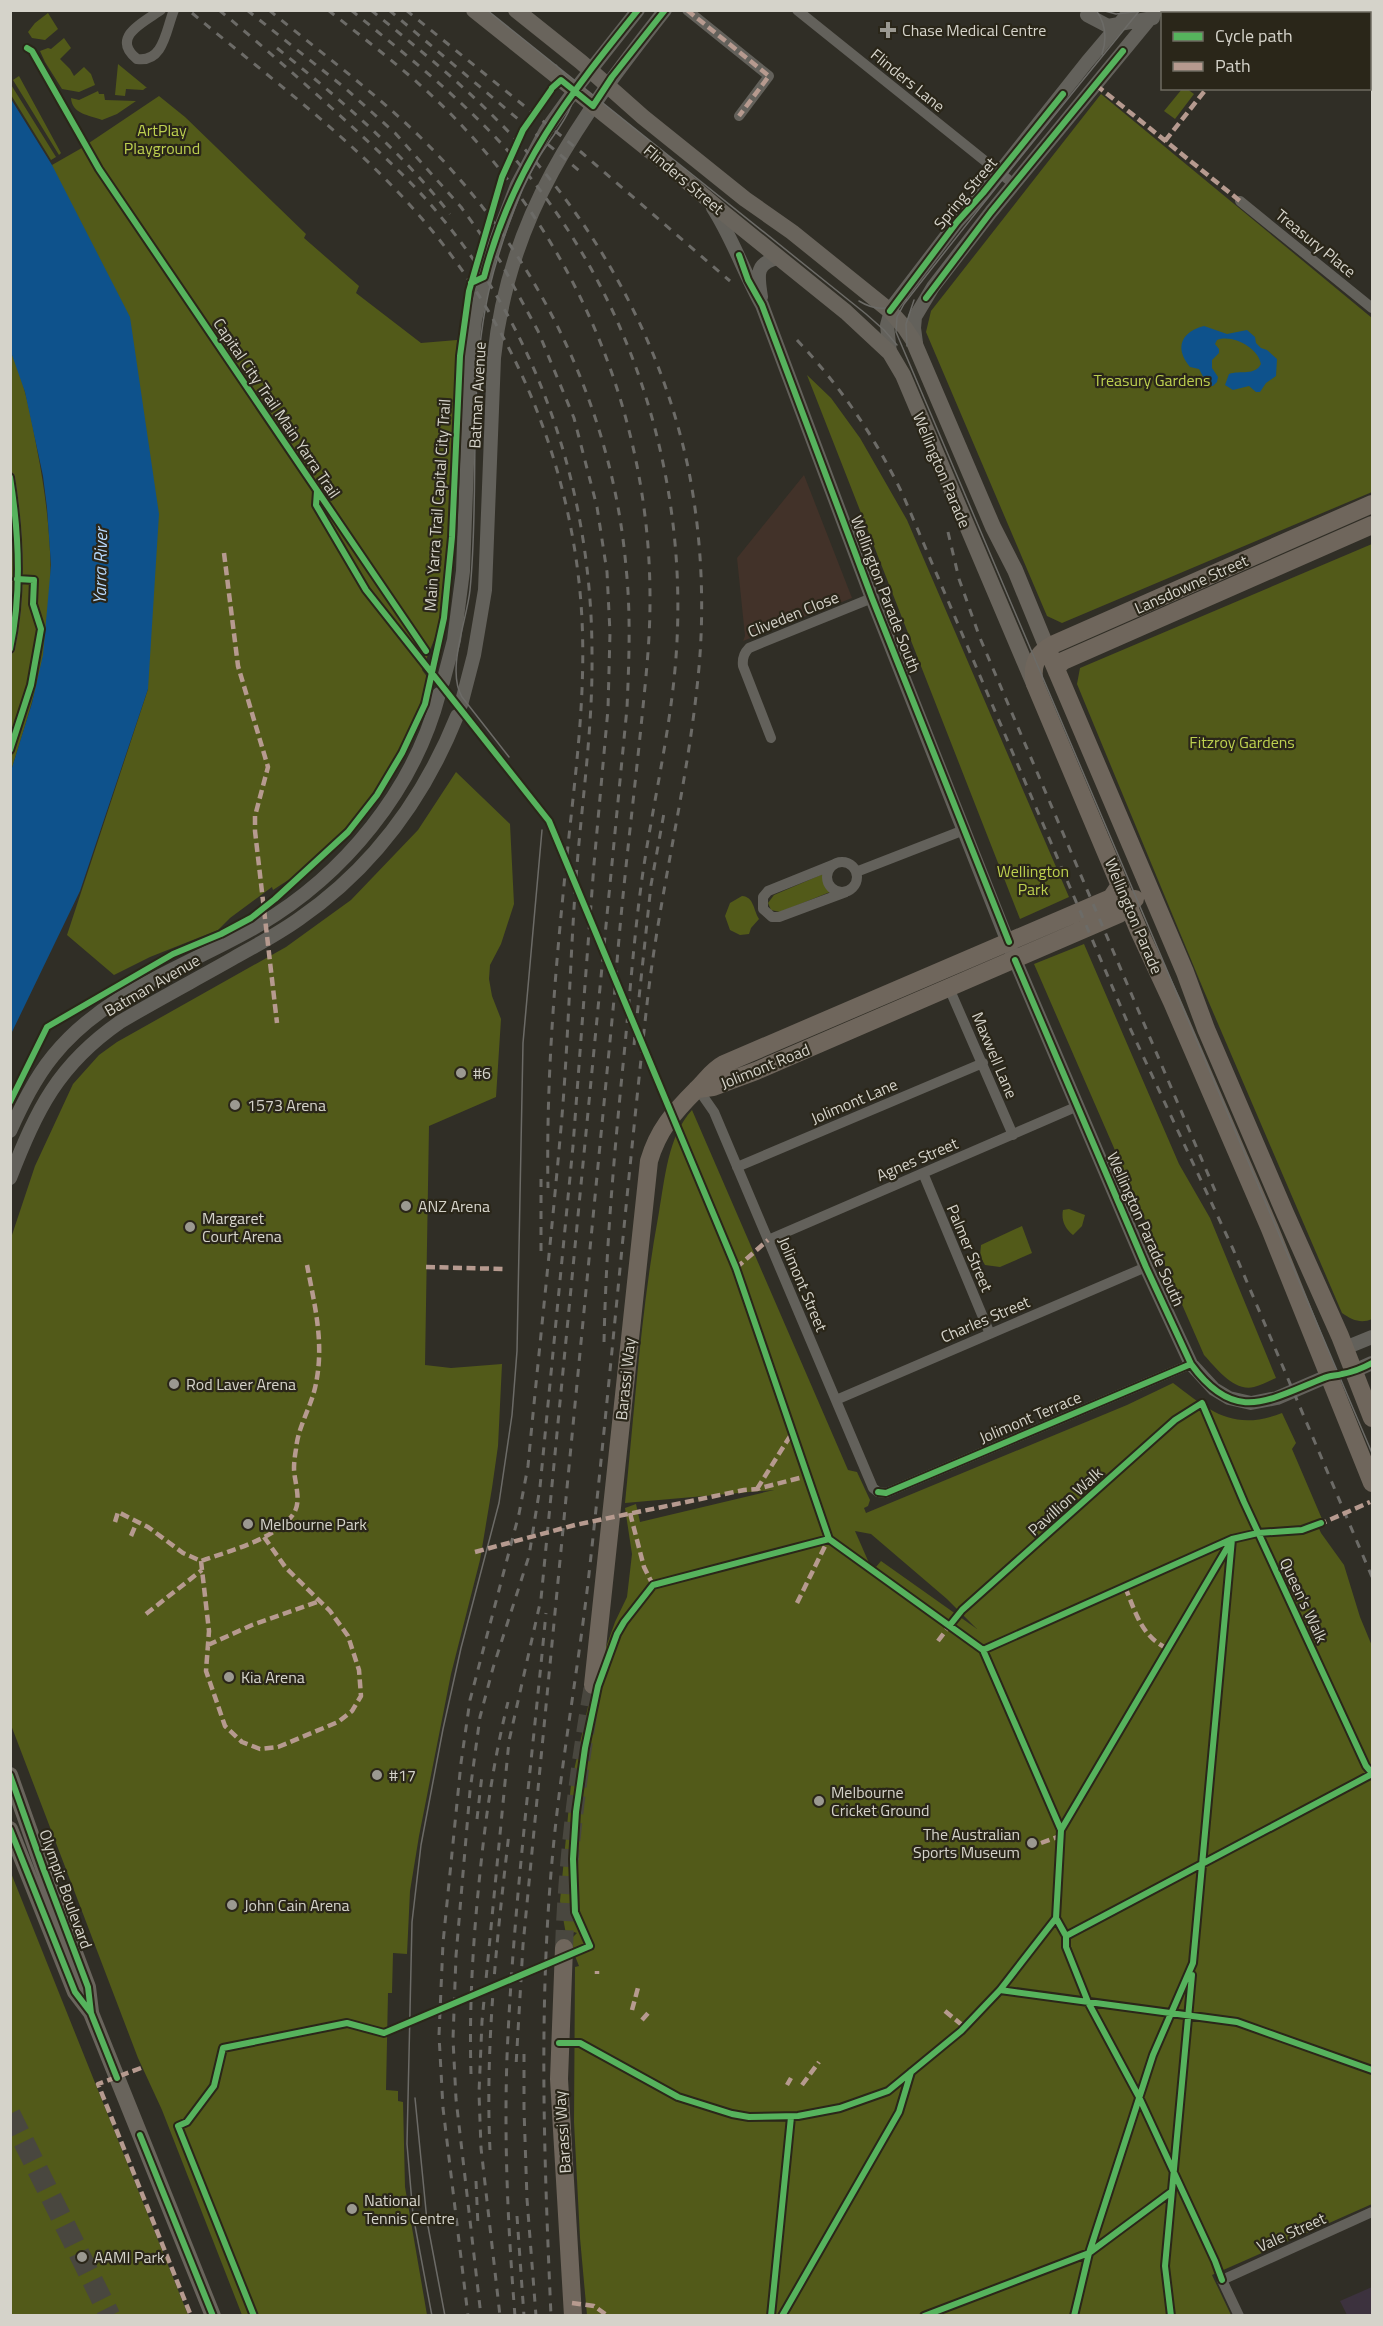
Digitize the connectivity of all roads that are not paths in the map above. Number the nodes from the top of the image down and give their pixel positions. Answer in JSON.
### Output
{"nodes":[{"id":1,"x":161,"y":10,"type":"edge"},
{"id":2,"x":174,"y":10,"type":"edge"},
{"id":3,"x":474,"y":10,"type":"edge"},
{"id":4,"x":516,"y":10,"type":"edge"},
{"id":5,"x":638,"y":10,"type":"edge"},
{"id":6,"x":665,"y":10,"type":"edge"},
{"id":7,"x":687,"y":10,"type":"edge"},
{"id":8,"x":797,"y":10,"type":"edge"},
{"id":9,"x":1131,"y":10,"type":"edge"},
{"id":10,"x":1084,"y":13,"type":"edge"},
{"id":11,"x":1157,"y":15,"type":"edge"},
{"id":12,"x":1119,"y":24,"type":"junction"},
{"id":13,"x":1103,"y":42,"type":"junction"},
{"id":14,"x":591,"y":70,"type":"junction"},
{"id":15,"x":606,"y":85,"type":"junction"},
{"id":16,"x":570,"y":96,"type":"junction"},
{"id":17,"x":589,"y":112,"type":"junction"},
{"id":18,"x":739,"y":116,"type":"dead end"},
{"id":19,"x":1000,"y":173,"type":"junction"},
{"id":20,"x":1015,"y":185,"type":"junction"},
{"id":21,"x":700,"y":193,"type":"junction"},
{"id":22,"x":1240,"y":201,"type":"dead end"},
{"id":23,"x":779,"y":258,"type":"junction"},
{"id":24,"x":762,"y":305,"type":"junction"},
{"id":25,"x":1372,"y":308,"type":"edge"},
{"id":26,"x":890,"y":311,"type":"junction"},
{"id":27,"x":890,"y":353,"type":"junction"},
{"id":28,"x":922,"y":363,"type":"junction"},
{"id":29,"x":10,"y":477,"type":"edge"},
{"id":30,"x":1372,"y":504,"type":"edge"},
{"id":31,"x":1372,"y":525,"type":"edge"},
{"id":32,"x":1262,"y":553,"type":"junction"},
{"id":33,"x":1270,"y":570,"type":"junction"},
{"id":34,"x":872,"y":598,"type":"junction"},
{"id":35,"x":1047,"y":648,"type":"junction"},
{"id":36,"x":10,"y":649,"type":"edge"},
{"id":37,"x":1057,"y":672,"type":"junction"},
{"id":38,"x":1035,"y":684,"type":"junction"},
{"id":39,"x":427,"y":732,"type":"junction"},
{"id":40,"x":771,"y":738,"type":"dead end"},
{"id":41,"x":444,"y":747,"type":"junction"},
{"id":42,"x":964,"y":830,"type":"junction"},
{"id":43,"x":835,"y":864,"type":"junction"},
{"id":44,"x":1140,"y":870,"type":"junction"},
{"id":45,"x":856,"y":872,"type":"junction"},
{"id":46,"x":1120,"y":885,"type":"junction"},
{"id":47,"x":846,"y":892,"type":"junction"},
{"id":48,"x":1129,"y":906,"type":"junction"},
{"id":49,"x":1009,"y":942,"type":"junction"},
{"id":50,"x":1016,"y":960,"type":"junction"},
{"id":51,"x":949,"y":988,"type":"junction"},
{"id":52,"x":87,"y":1022,"type":"junction"},
{"id":53,"x":99,"y":1036,"type":"junction"},
{"id":54,"x":793,"y":1045,"type":"junction"},
{"id":55,"x":983,"y":1063,"type":"junction"},
{"id":56,"x":698,"y":1089,"type":"junction"},
{"id":57,"x":1077,"y":1106,"type":"junction"},
{"id":58,"x":10,"y":1131,"type":"edge"},
{"id":59,"x":1013,"y":1135,"type":"junction"},
{"id":60,"x":737,"y":1167,"type":"junction"},
{"id":61,"x":923,"y":1173,"type":"junction"},
{"id":62,"x":10,"y":1178,"type":"edge"},
{"id":63,"x":768,"y":1240,"type":"junction"},
{"id":64,"x":1146,"y":1267,"type":"junction"},
{"id":65,"x":990,"y":1334,"type":"junction"},
{"id":66,"x":1372,"y":1337,"type":"edge"},
{"id":67,"x":1345,"y":1348,"type":"junction"},
{"id":68,"x":1372,"y":1363,"type":"edge"},
{"id":69,"x":1191,"y":1364,"type":"junction"},
{"id":70,"x":1354,"y":1371,"type":"junction"},
{"id":71,"x":1320,"y":1379,"type":"junction"},
{"id":72,"x":836,"y":1400,"type":"junction"},
{"id":73,"x":1372,"y":1418,"type":"edge"},
{"id":74,"x":1372,"y":1482,"type":"edge"},
{"id":75,"x":878,"y":1492,"type":"joint"},
{"id":76,"x":593,"y":1685,"type":"tunnel mouth"},
{"id":77,"x":10,"y":1776,"type":"edge"},
{"id":78,"x":15,"y":1803,"type":"edge"},
{"id":79,"x":10,"y":1829,"type":"edge"},
{"id":80,"x":36,"y":1848,"type":"junction"},
{"id":81,"x":20,"y":1854,"type":"junction"},
{"id":82,"x":564,"y":1948,"type":"tunnel mouth"},
{"id":83,"x":91,"y":2013,"type":"junction"},
{"id":84,"x":1372,"y":2212,"type":"edge"},
{"id":85,"x":213,"y":2316,"type":"edge"},
{"id":86,"x":573,"y":2316,"type":"edge"},
{"id":87,"x":1239,"y":2316,"type":"edge"}],
"edges":[{"from":1,"to":2,"type":"street"},
{"from":3,"to":16,"type":"main road","name":"Flinders Street"},
{"from":4,"to":14,"type":"main road","name":"Flinders Street"},
{"from":5,"to":14,"type":"street","name":"Batman Avenue"},
{"from":6,"to":15,"type":"street","name":"Batman Avenue"},
{"from":7,"to":18,"type":"street"},
{"from":8,"to":19,"type":"street","name":"Flinders Lane"},
{"from":9,"to":12,"type":"street","name":"Spring Street"},
{"from":10,"to":12,"type":"street"},
{"from":10,"to":13,"type":"street"},
{"from":11,"to":12,"type":"street"},
{"from":11,"to":20,"type":"street","name":"Spring Street"},
{"from":12,"to":13,"type":"street","name":"Spring Street"},
{"from":13,"to":19,"type":"street","name":"Spring Street"},
{"from":14,"to":15,"type":"main road","name":"Flinders Street"},
{"from":14,"to":16,"type":"street","name":"Batman Avenue"},
{"from":15,"to":17,"type":"street","name":"Batman Avenue"},
{"from":15,"to":26,"type":"main road","name":"Flinders Street"},
{"from":16,"to":17,"type":"main road","name":"Flinders Street"},
{"from":16,"to":39,"type":"street","name":"Batman Avenue"},
{"from":17,"to":21,"type":"main road","name":"Flinders Street"},
{"from":17,"to":41,"type":"street","name":"Batman Avenue"},
{"from":19,"to":20,"type":"street","name":"Flinders Lane"},
{"from":19,"to":26,"type":"street","name":"Spring Street"},
{"from":20,"to":28,"type":"street","name":"Spring Street"},
{"from":21,"to":23,"type":"main road","name":"Flinders Street"},
{"from":21,"to":24,"type":"street","name":"Wellington Parade South"},
{"from":22,"to":25,"type":"street","name":"Treasury Place"},
{"from":23,"to":24,"type":"street","name":"Wellington Parade South"},
{"from":23,"to":27,"type":"main road","name":"Flinders Street"},
{"from":24,"to":34,"type":"street","name":"Wellington Parade South"},
{"from":26,"to":27,"type":"street"},
{"from":26,"to":28,"type":"main road","name":"Wellington Parade"},
{"from":27,"to":38,"type":"main road","name":"Wellington Parade"},
{"from":28,"to":35,"type":"main road","name":"Wellington Parade"},
{"from":29,"to":36,"type":"street"},
{"from":30,"to":32,"type":"main road","name":"Lansdowne Street"},
{"from":31,"to":33,"type":"main road","name":"Lansdowne Street"},
{"from":32,"to":33,"type":"main road"},
{"from":32,"to":35,"type":"main road","name":"Lansdowne Street"},
{"from":33,"to":37,"type":"main road","name":"Lansdowne Street"},
{"from":34,"to":40,"type":"street","name":"Cliveden Close"},
{"from":34,"to":42,"type":"street","name":"Wellington Parade South"},
{"from":35,"to":37,"type":"main road","name":"Wellington Parade"},
{"from":35,"to":38,"type":"main road"},
{"from":37,"to":44,"type":"main road","name":"Wellington Parade"},
{"from":38,"to":46,"type":"main road","name":"Wellington Parade"},
{"from":39,"to":41,"type":"street"},
{"from":39,"to":52,"type":"street","name":"Batman Avenue"},
{"from":41,"to":53,"type":"street","name":"Batman Avenue"},
{"from":42,"to":45,"type":"street"},
{"from":42,"to":49,"type":"street","name":"Wellington Parade South"},
{"from":43,"to":45,"type":"street"},
{"from":43,"to":47,"type":"street"},
{"from":43,"to":47,"type":"street"},
{"from":44,"to":48,"type":"main road"},
{"from":44,"to":67,"type":"main road","name":"Wellington Parade"},
{"from":45,"to":47,"type":"street"},
{"from":46,"to":48,"type":"main road","name":"Wellington Parade"},
{"from":46,"to":49,"type":"main road","name":"Jolimont Road"},
{"from":48,"to":50,"type":"main road","name":"Jolimont Road"},
{"from":48,"to":71,"type":"main road","name":"Wellington Parade"},
{"from":49,"to":50,"type":"street","name":"Wellington Parade South"},
{"from":49,"to":54,"type":"main road","name":"Jolimont Road"},
{"from":50,"to":51,"type":"main road","name":"Jolimont Road"},
{"from":50,"to":57,"type":"street","name":"Wellington Parade South"},
{"from":51,"to":54,"type":"main road","name":"Jolimont Road"},
{"from":51,"to":55,"type":"street","name":"Maxwell Lane"},
{"from":52,"to":53,"type":"street"},
{"from":52,"to":58,"type":"street","name":"Batman Avenue"},
{"from":53,"to":62,"type":"street","name":"Batman Avenue"},
{"from":54,"to":56,"type":"main road","name":"Jolimont Road"},
{"from":55,"to":59,"type":"street","name":"Maxwell Lane"},
{"from":55,"to":60,"type":"street","name":"Jolimont Lane"},
{"from":56,"to":60,"type":"street","name":"Jolimont Street"},
{"from":56,"to":76,"type":"main road","name":"Barassi Way"},
{"from":57,"to":59,"type":"street","name":"Agnes Street"},
{"from":57,"to":64,"type":"street","name":"Wellington Parade South"},
{"from":59,"to":61,"type":"street","name":"Agnes Street"},
{"from":60,"to":63,"type":"street","name":"Jolimont Street"},
{"from":61,"to":63,"type":"street","name":"Agnes Street"},
{"from":61,"to":65,"type":"street","name":"Palmer Street"},
{"from":63,"to":72,"type":"street","name":"Jolimont Street"},
{"from":64,"to":65,"type":"street","name":"Charles Street"},
{"from":64,"to":69,"type":"street","name":"Wellington Parade South"},
{"from":65,"to":72,"type":"street","name":"Charles Street"},
{"from":66,"to":67,"type":"street"},
{"from":67,"to":70,"type":"main road","name":"Wellington Parade"},
{"from":67,"to":71,"type":"main road"},
{"from":68,"to":70,"type":"street"},
{"from":69,"to":71,"type":"street","name":"Wellington Parade South"},
{"from":69,"to":75,"type":"street","name":"Jolimont Terrace"},
{"from":70,"to":71,"type":"main road"},
{"from":70,"to":73,"type":"main road","name":"Wellington Parade"},
{"from":71,"to":74,"type":"main road","name":"Wellington Parade"},
{"from":72,"to":75,"type":"street","name":"Jolimont Street"},
{"from":77,"to":78,"type":"main road","name":"Olympic Boulevard"},
{"from":78,"to":80,"type":"main road","name":"Olympic Boulevard"},
{"from":79,"to":81,"type":"main road","name":"Olympic Boulevard"},
{"from":80,"to":81,"type":"main road"},
{"from":80,"to":83,"type":"main road","name":"Olympic Boulevard"},
{"from":81,"to":83,"type":"main road","name":"Olympic Boulevard"},
{"from":82,"to":86,"type":"main road","name":"Barassi Way"},
{"from":83,"to":85,"type":"main road","name":"Olympic Boulevard"},
{"from":84,"to":87,"type":"street","name":"Vale Street"}]}
